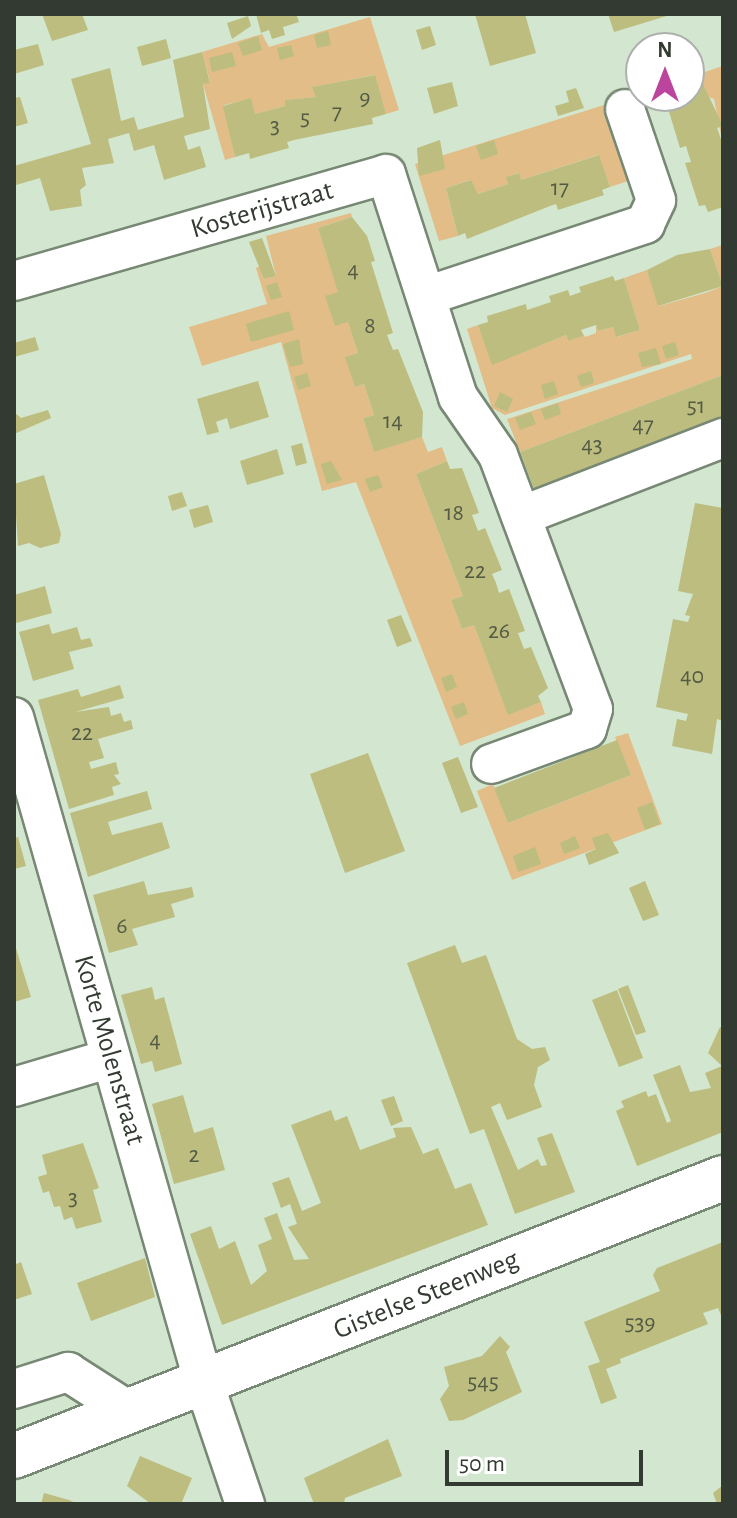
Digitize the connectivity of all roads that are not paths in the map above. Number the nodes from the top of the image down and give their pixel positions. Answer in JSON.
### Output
{"nodes":[{"id":1,"x":626,"y":112,"type":"edge"},
{"id":2,"x":14,"y":281,"type":"edge"},
{"id":3,"x":426,"y":296,"type":"junction"},
{"id":4,"x":723,"y":438,"type":"edge"},
{"id":5,"x":521,"y":516,"type":"junction"},
{"id":6,"x":14,"y":717,"type":"edge"},
{"id":7,"x":491,"y":764,"type":"dead end"},
{"id":8,"x":111,"y":1058,"type":"junction"},
{"id":9,"x":14,"y":1087,"type":"edge"},
{"id":10,"x":723,"y":1178,"type":"edge"},
{"id":11,"x":204,"y":1383,"type":"junction"},
{"id":12,"x":14,"y":1389,"type":"edge"},
{"id":13,"x":129,"y":1411,"type":"junction"},
{"id":14,"x":14,"y":1456,"type":"edge"},
{"id":15,"x":245,"y":1504,"type":"edge"}],
"edges":[{"from":1,"to":3,"type":"street"},
{"from":2,"to":3,"type":"street","name":"Kosterijstraat"},
{"from":3,"to":5,"type":"street","name":"Kosterijstraat"},
{"from":4,"to":5,"type":"street"},
{"from":5,"to":7,"type":"street","name":"Kosterijstraat"},
{"from":6,"to":8,"type":"street","name":"Korte Molenstraat"},
{"from":8,"to":9,"type":"street"},
{"from":8,"to":11,"type":"street","name":"Korte Molenstraat"},
{"from":10,"to":11,"type":"main road","name":"Gistelse Steenweg"},
{"from":11,"to":13,"type":"main road","name":"Gistelse Steenweg"},
{"from":11,"to":15,"type":"street","name":"Korte Molenstraat"},
{"from":12,"to":13,"type":"street"},
{"from":13,"to":14,"type":"main road","name":"Gistelse Steenweg"}]}
